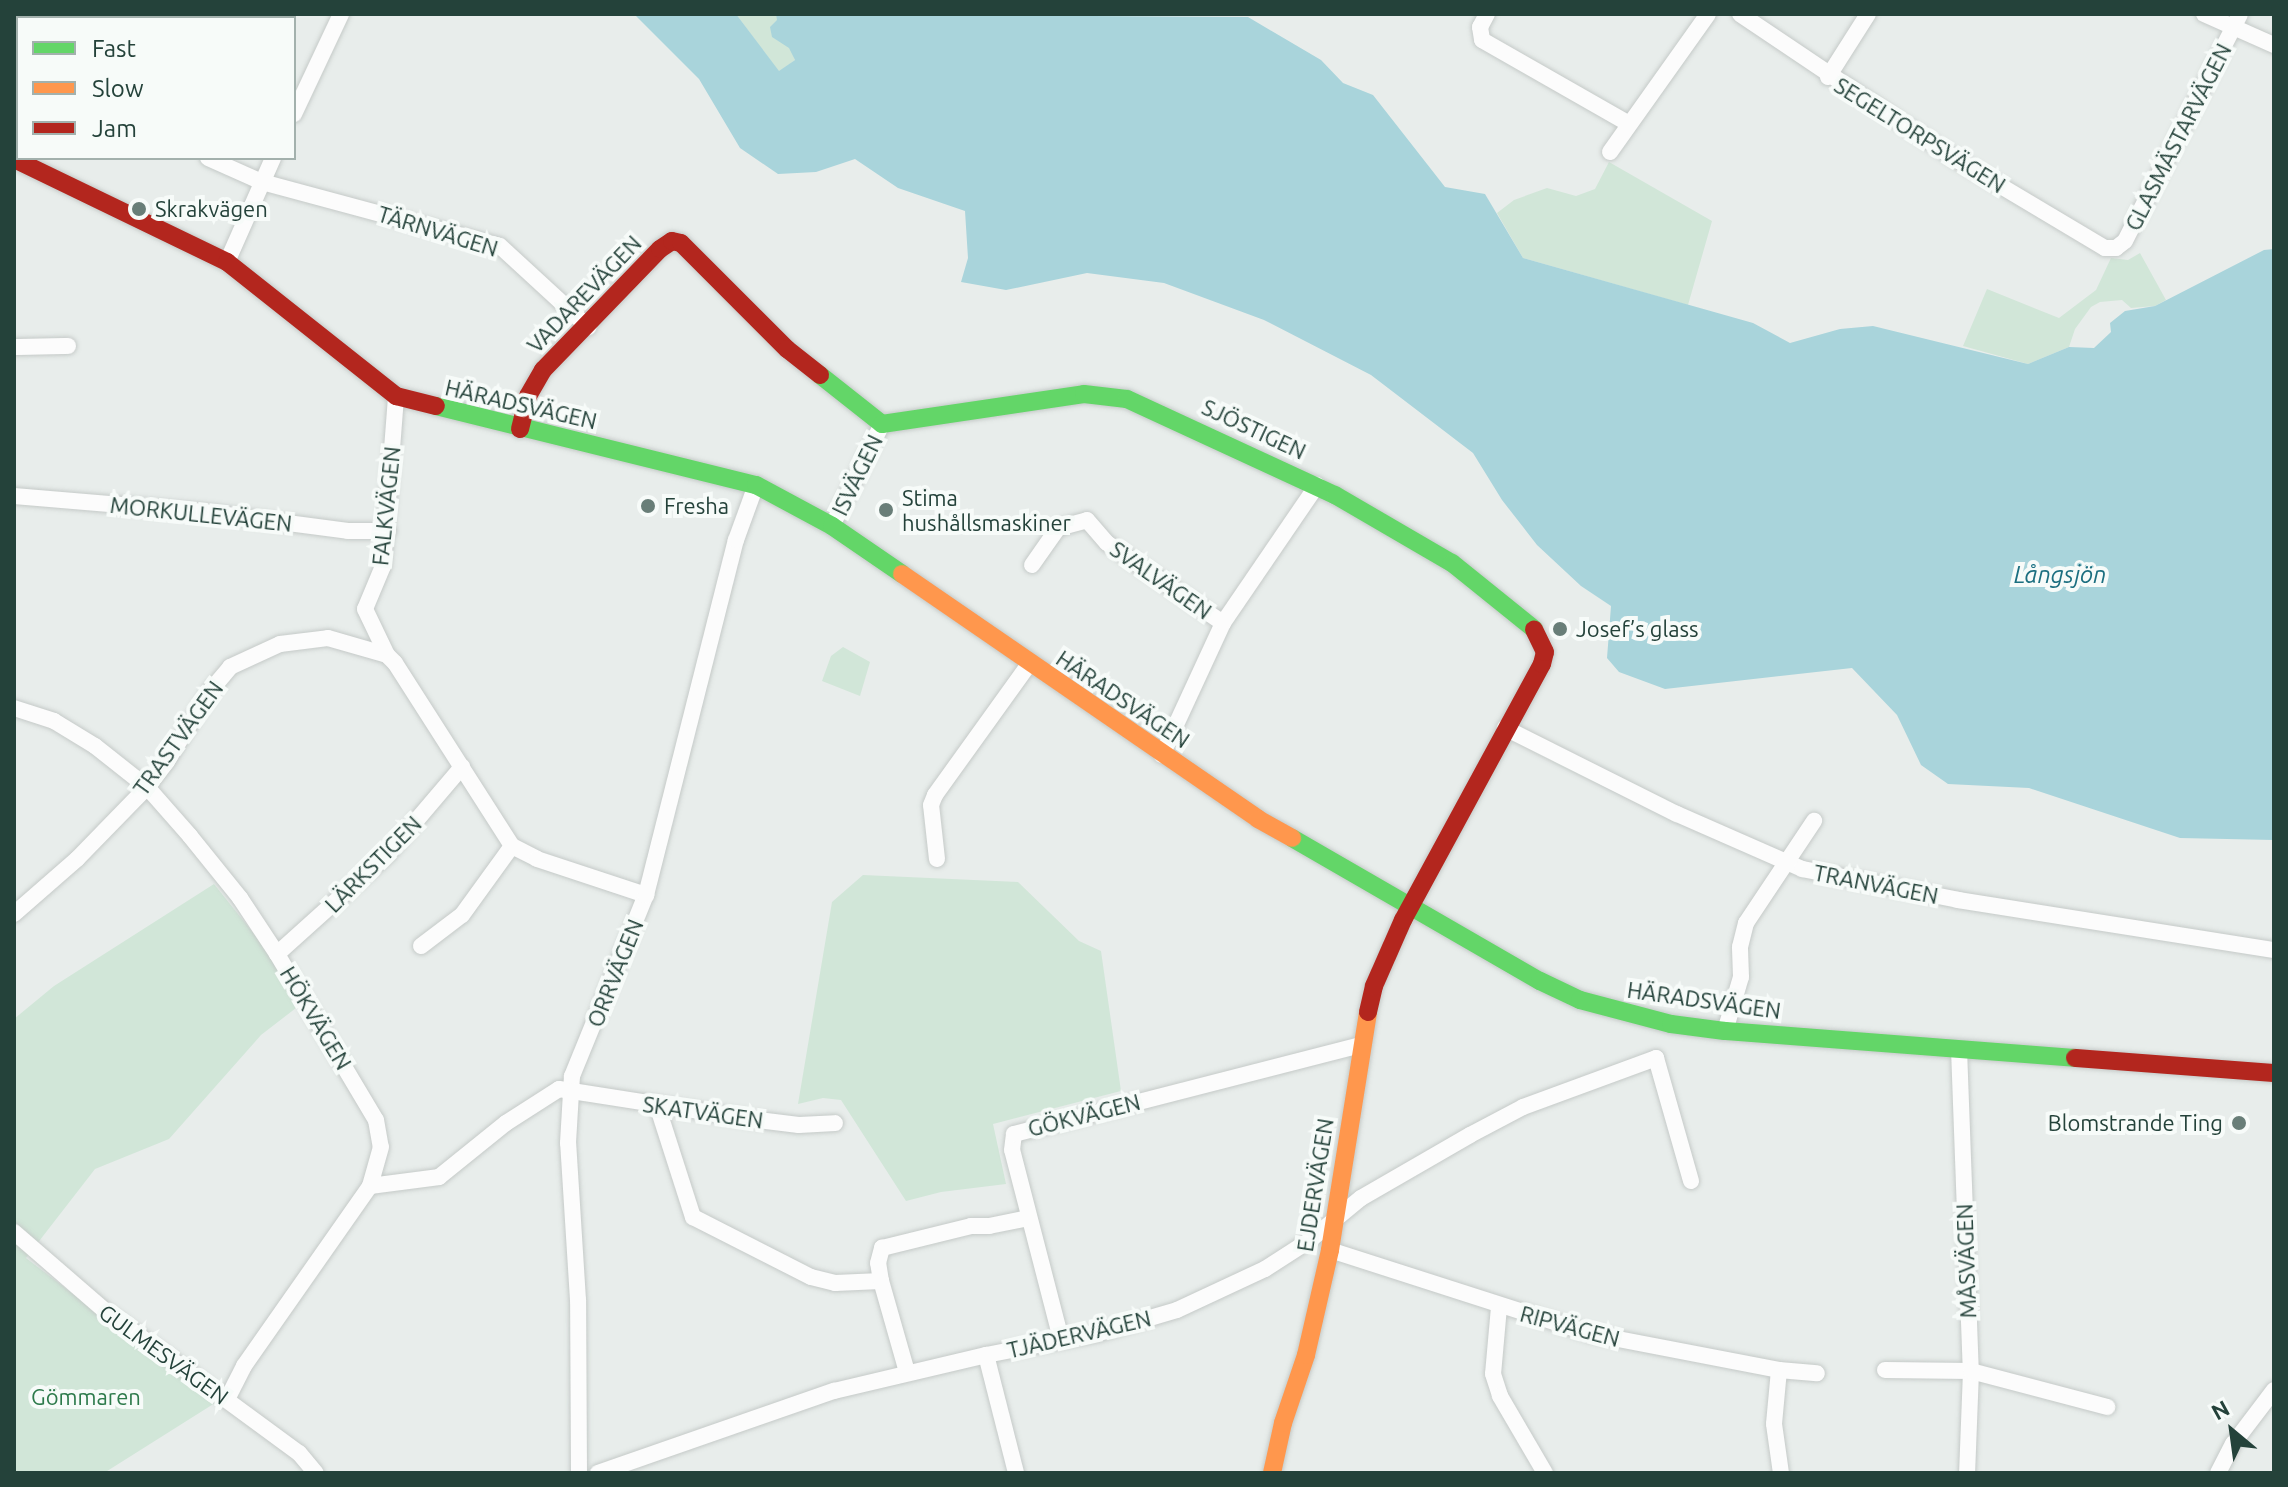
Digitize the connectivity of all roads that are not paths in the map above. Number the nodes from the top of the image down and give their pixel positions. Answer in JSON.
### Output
{"nodes":[{"id":1,"x":341,"y":14,"type":"edge"},
{"id":2,"x":1487,"y":14,"type":"edge"},
{"id":3,"x":1708,"y":14,"type":"edge"},
{"id":4,"x":1740,"y":14,"type":"edge"},
{"id":5,"x":1868,"y":14,"type":"edge"},
{"id":6,"x":2204,"y":14,"type":"edge"},
{"id":7,"x":2237,"y":20,"type":"edge"},
{"id":8,"x":2274,"y":45,"type":"edge"},
{"id":9,"x":1828,"y":77,"type":"junction"},
{"id":10,"x":296,"y":110,"type":"edge"},
{"id":11,"x":1629,"y":124,"type":"junction"},
{"id":12,"x":1610,"y":152,"type":"dead end"},
{"id":13,"x":16,"y":160,"type":"edge"},
{"id":14,"x":212,"y":160,"type":"edge"},
{"id":15,"x":272,"y":160,"type":"edge"},
{"id":16,"x":262,"y":182,"type":"junction"},
{"id":17,"x":2105,"y":248,"type":"joint"},
{"id":18,"x":227,"y":262,"type":"junction"},
{"id":19,"x":588,"y":327,"type":"junction"},
{"id":20,"x":68,"y":346,"type":"dead end"},
{"id":21,"x":14,"y":347,"type":"edge"},
{"id":22,"x":396,"y":396,"type":"junction"},
{"id":23,"x":882,"y":424,"type":"junction"},
{"id":24,"x":520,"y":429,"type":"junction"},
{"id":25,"x":756,"y":485,"type":"junction"},
{"id":26,"x":1317,"y":485,"type":"junction"},
{"id":27,"x":14,"y":496,"type":"edge"},
{"id":28,"x":832,"y":526,"type":"junction"},
{"id":29,"x":388,"y":531,"type":"junction"},
{"id":30,"x":1032,"y":565,"type":"dead end"},
{"id":31,"x":1223,"y":623,"type":"junction"},
{"id":32,"x":387,"y":655,"type":"junction"},
{"id":33,"x":1029,"y":664,"type":"junction"},
{"id":34,"x":14,"y":708,"type":"edge"},
{"id":35,"x":1505,"y":728,"type":"junction"},
{"id":36,"x":1162,"y":755,"type":"junction"},
{"id":37,"x":462,"y":767,"type":"junction"},
{"id":38,"x":147,"y":787,"type":"junction"},
{"id":39,"x":1814,"y":821,"type":"dead end"},
{"id":40,"x":512,"y":846,"type":"junction"},
{"id":41,"x":937,"y":859,"type":"dead end"},
{"id":42,"x":1785,"y":863,"type":"junction"},
{"id":43,"x":646,"y":895,"type":"junction"},
{"id":44,"x":1412,"y":908,"type":"junction"},
{"id":45,"x":14,"y":914,"type":"edge"},
{"id":46,"x":421,"y":946,"type":"dead end"},
{"id":47,"x":2274,"y":950,"type":"edge"},
{"id":48,"x":277,"y":954,"type":"junction"},
{"id":49,"x":1725,"y":1031,"type":"junction"},
{"id":50,"x":1360,"y":1045,"type":"junction"},
{"id":51,"x":1959,"y":1049,"type":"junction"},
{"id":52,"x":2274,"y":1073,"type":"edge"},
{"id":53,"x":572,"y":1094,"type":"junction"},
{"id":54,"x":657,"y":1105,"type":"junction"},
{"id":55,"x":835,"y":1123,"type":"dead end"},
{"id":56,"x":1691,"y":1181,"type":"dead end"},
{"id":57,"x":370,"y":1186,"type":"junction"},
{"id":58,"x":1029,"y":1218,"type":"junction"},
{"id":59,"x":1335,"y":1218,"type":"junction"},
{"id":60,"x":14,"y":1232,"type":"edge"},
{"id":61,"x":1330,"y":1250,"type":"junction"},
{"id":62,"x":881,"y":1281,"type":"junction"},
{"id":63,"x":1499,"y":1307,"type":"junction"},
{"id":64,"x":1061,"y":1339,"type":"junction"},
{"id":65,"x":986,"y":1355,"type":"junction"},
{"id":66,"x":1779,"y":1370,"type":"junction"},
{"id":67,"x":1885,"y":1370,"type":"dead end"},
{"id":68,"x":1971,"y":1371,"type":"junction"},
{"id":69,"x":907,"y":1372,"type":"junction"},
{"id":70,"x":1817,"y":1373,"type":"dead end"},
{"id":71,"x":2274,"y":1390,"type":"edge"},
{"id":72,"x":227,"y":1399,"type":"junction"},
{"id":73,"x":2107,"y":1407,"type":"dead end"},
{"id":74,"x":316,"y":1473,"type":"edge"},
{"id":75,"x":579,"y":1473,"type":"edge"},
{"id":76,"x":598,"y":1473,"type":"edge"},
{"id":77,"x":1016,"y":1473,"type":"edge"},
{"id":78,"x":1272,"y":1473,"type":"edge"},
{"id":79,"x":1545,"y":1473,"type":"edge"},
{"id":80,"x":1781,"y":1473,"type":"edge"},
{"id":81,"x":1967,"y":1473,"type":"edge"},
{"id":82,"x":2218,"y":1473,"type":"edge"}],
"edges":[{"from":1,"to":10,"type":"street"},
{"from":2,"to":11,"type":"street"},
{"from":3,"to":11,"type":"street"},
{"from":4,"to":9,"type":"street","name":"SEGELTORPSVÄGEN"},
{"from":5,"to":9,"type":"street"},
{"from":6,"to":7,"type":"street"},
{"from":7,"to":8,"type":"street"},
{"from":7,"to":17,"type":"street","name":"GLASMÄSTARVÄGEN"},
{"from":9,"to":17,"type":"street","name":"SEGELTORPSVÄGEN"},
{"from":11,"to":12,"type":"street"},
{"from":13,"to":18,"type":"street","name":"HÄRADSVÄGEN"},
{"from":14,"to":16,"type":"street"},
{"from":15,"to":16,"type":"street"},
{"from":16,"to":18,"type":"street"},
{"from":16,"to":19,"type":"street","name":"TÄRNVÄGEN"},
{"from":18,"to":22,"type":"street","name":"HÄRADSVÄGEN"},
{"from":19,"to":23,"type":"street","name":"VADAREVÄGEN"},
{"from":19,"to":24,"type":"street","name":"VADAREVÄGEN"},
{"from":20,"to":21,"type":"street"},
{"from":22,"to":24,"type":"street","name":"HÄRADSVÄGEN"},
{"from":22,"to":29,"type":"street","name":"FALKVÄGEN"},
{"from":23,"to":26,"type":"street","name":"SJÖSTIGEN"},
{"from":23,"to":28,"type":"street","name":"ISVÄGEN"},
{"from":24,"to":25,"type":"street","name":"HÄRADSVÄGEN"},
{"from":25,"to":28,"type":"street","name":"HÄRADSVÄGEN"},
{"from":25,"to":43,"type":"street","name":"ORRVÄGEN"},
{"from":26,"to":31,"type":"street","name":"SVALVÄGEN"},
{"from":26,"to":35,"type":"street","name":"SJÖSTIGEN"},
{"from":27,"to":29,"type":"street","name":"MORKULLEVÄGEN"},
{"from":28,"to":33,"type":"street","name":"HÄRADSVÄGEN"},
{"from":29,"to":32,"type":"street","name":"FALKVÄGEN"},
{"from":30,"to":31,"type":"street","name":"SVALVÄGEN"},
{"from":31,"to":36,"type":"street","name":"SVALVÄGEN"},
{"from":32,"to":37,"type":"street"},
{"from":32,"to":38,"type":"street","name":"TRASTVÄGEN"},
{"from":33,"to":36,"type":"street","name":"HÄRADSVÄGEN"},
{"from":33,"to":41,"type":"street"},
{"from":34,"to":38,"type":"street","name":"HÖKVÄGEN"},
{"from":35,"to":42,"type":"street","name":"TRANVÄGEN"},
{"from":35,"to":44,"type":"street","name":"SJÖSTIGEN"},
{"from":36,"to":44,"type":"street","name":"HÄRADSVÄGEN"},
{"from":37,"to":40,"type":"street"},
{"from":37,"to":48,"type":"street","name":"LÄRKSTIGEN"},
{"from":38,"to":45,"type":"street","name":"TRASTVÄGEN"},
{"from":38,"to":48,"type":"street","name":"HÖKVÄGEN"},
{"from":39,"to":42,"type":"street"},
{"from":40,"to":43,"type":"street"},
{"from":40,"to":46,"type":"street"},
{"from":42,"to":47,"type":"street","name":"TRANVÄGEN"},
{"from":42,"to":49,"type":"street"},
{"from":43,"to":53,"type":"street","name":"ORRVÄGEN"},
{"from":44,"to":49,"type":"street","name":"HÄRADSVÄGEN"},
{"from":44,"to":50,"type":"street","name":"EJDERVÄGEN"},
{"from":48,"to":57,"type":"street","name":"HÖKVÄGEN"},
{"from":49,"to":51,"type":"street","name":"HÄRADSVÄGEN"},
{"from":50,"to":58,"type":"street","name":"GÖKVÄGEN"},
{"from":50,"to":59,"type":"street","name":"EJDERVÄGEN"},
{"from":51,"to":52,"type":"street","name":"HÄRADSVÄGEN"},
{"from":51,"to":68,"type":"street","name":"MÅSVÄGEN"},
{"from":53,"to":54,"type":"street","name":"SKATVÄGEN"},
{"from":53,"to":57,"type":"street"},
{"from":53,"to":75,"type":"street","name":"ORRVÄGEN"},
{"from":54,"to":55,"type":"street","name":"SKATVÄGEN"},
{"from":54,"to":62,"type":"street"},
{"from":56,"to":59,"type":"street","name":"TJÄDERVÄGEN"},
{"from":57,"to":72,"type":"street","name":"HÖKVÄGEN"},
{"from":58,"to":62,"type":"street"},
{"from":58,"to":64,"type":"street","name":"GÖKVÄGEN"},
{"from":59,"to":61,"type":"street","name":"EJDERVÄGEN"},
{"from":59,"to":64,"type":"street","name":"TJÄDERVÄGEN"},
{"from":60,"to":72,"type":"street","name":"GULMESVÄGEN"},
{"from":61,"to":63,"type":"street","name":"RIPVÄGEN"},
{"from":61,"to":78,"type":"street","name":"EJDERVÄGEN"},
{"from":62,"to":69,"type":"street"},
{"from":63,"to":66,"type":"street","name":"RIPVÄGEN"},
{"from":63,"to":79,"type":"street"},
{"from":64,"to":65,"type":"street","name":"TJÄDERVÄGEN"},
{"from":65,"to":69,"type":"street","name":"TJÄDERVÄGEN"},
{"from":65,"to":77,"type":"street"},
{"from":66,"to":70,"type":"street","name":"RIPVÄGEN"},
{"from":66,"to":80,"type":"street"},
{"from":67,"to":68,"type":"street"},
{"from":68,"to":73,"type":"street"},
{"from":68,"to":81,"type":"street","name":"MÅSVÄGEN"},
{"from":69,"to":76,"type":"street","name":"TJÄDERVÄGEN"},
{"from":71,"to":82,"type":"street"},
{"from":72,"to":74,"type":"street","name":"GULMESVÄGEN"}]}
